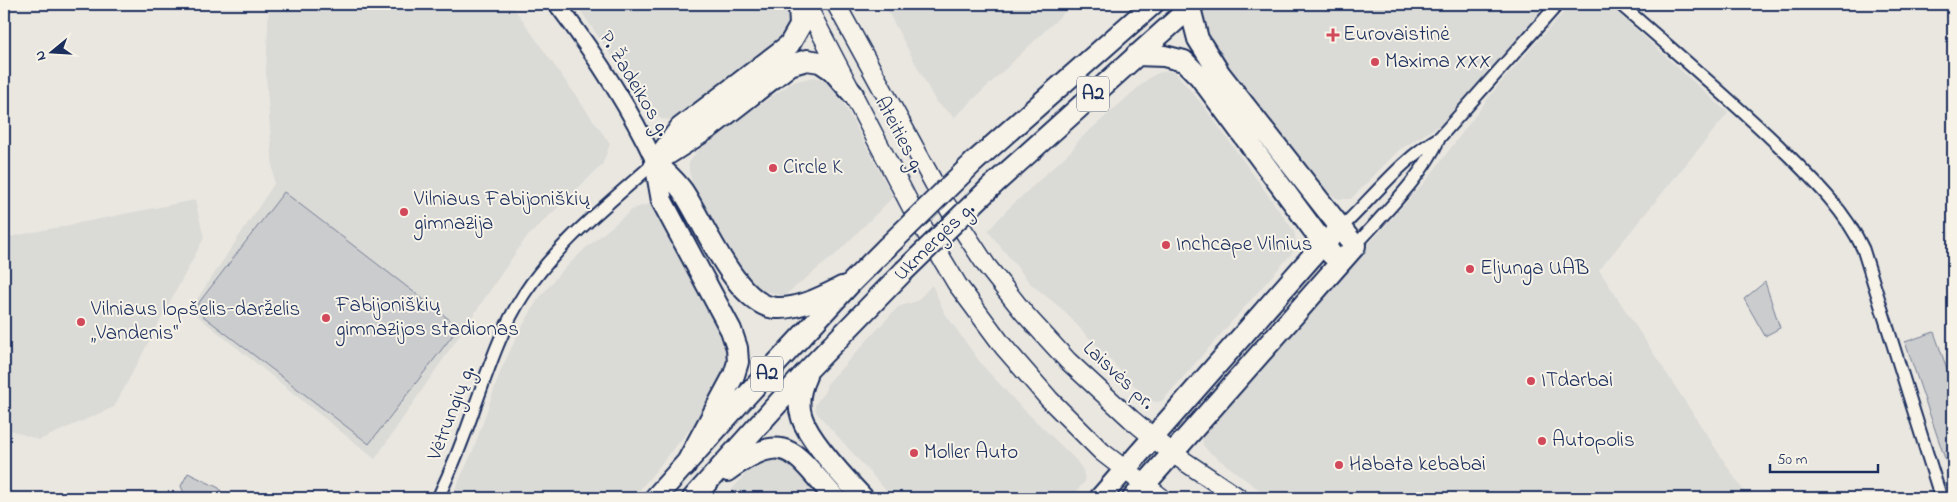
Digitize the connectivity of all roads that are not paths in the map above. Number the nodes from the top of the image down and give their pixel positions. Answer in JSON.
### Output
{"nodes":[{"id":1,"x":557,"y":4,"type":"edge"},
{"id":2,"x":799,"y":4,"type":"edge"},
{"id":3,"x":806,"y":4,"type":"edge"},
{"id":4,"x":836,"y":4,"type":"edge"},
{"id":5,"x":1153,"y":4,"type":"edge"},
{"id":6,"x":1558,"y":4,"type":"edge"},
{"id":7,"x":1620,"y":4,"type":"edge"},
{"id":8,"x":1192,"y":6,"type":"edge"},
{"id":9,"x":1136,"y":55,"type":"junction"},
{"id":10,"x":853,"y":94,"type":"junction"},
{"id":11,"x":1440,"y":137,"type":"junction"},
{"id":12,"x":655,"y":162,"type":"junction"},
{"id":13,"x":1340,"y":229,"type":"junction"},
{"id":14,"x":1323,"y":244,"type":"junction"},
{"id":15,"x":1355,"y":246,"type":"junction"},
{"id":16,"x":1339,"y":264,"type":"junction"},
{"id":17,"x":986,"y":265,"type":"joint"},
{"id":18,"x":850,"y":284,"type":"junction"},
{"id":19,"x":808,"y":372,"type":"junction"},
{"id":20,"x":1154,"y":438,"type":"junction"},
{"id":21,"x":1172,"y":453,"type":"junction"},
{"id":22,"x":685,"y":466,"type":"junction"},
{"id":23,"x":1125,"y":471,"type":"junction"},
{"id":24,"x":1138,"y":492,"type":"edge"},
{"id":25,"x":696,"y":494,"type":"edge"},
{"id":26,"x":438,"y":498,"type":"edge"},
{"id":27,"x":655,"y":498,"type":"edge"},
{"id":28,"x":835,"y":498,"type":"edge"},
{"id":29,"x":864,"y":498,"type":"edge"},
{"id":30,"x":1100,"y":498,"type":"edge"},
{"id":31,"x":1162,"y":498,"type":"edge"},
{"id":32,"x":1239,"y":498,"type":"edge"},
{"id":33,"x":1941,"y":498,"type":"edge"}],
"edges":[{"from":1,"to":12,"type":"street","name":"P. Žadeikos g."},
{"from":2,"to":12,"type":"highway"},
{"from":3,"to":10,"type":"main road","name":"Ateities g."},
{"from":4,"to":17,"type":"main road","name":"Ateities g."},
{"from":5,"to":18,"type":"highway","name":"Ukmergės g.","number":"A2","bridge":true},
{"from":6,"to":11,"type":"street"},
{"from":7,"to":33,"type":"street"},
{"from":8,"to":9,"type":"highway","name":"Ukmergės g.","number":"A2"},
{"from":8,"to":13,"type":"highway"},
{"from":9,"to":14,"type":"highway"},
{"from":9,"to":19,"type":"highway","name":"Ukmergės g.","number":"A2","bridge":true},
{"from":10,"to":12,"type":"highway"},
{"from":10,"to":23,"type":"main road","name":"Ateities g."},
{"from":11,"to":13,"type":"street"},
{"from":11,"to":15,"type":"street"},
{"from":12,"to":18,"type":"highway"},
{"from":12,"to":22,"type":"highway"},
{"from":12,"to":26,"type":"street","name":"Vėtrungių g."},
{"from":13,"to":14,"type":"highway"},
{"from":13,"to":15,"type":"highway"},
{"from":14,"to":16,"type":"highway"},
{"from":14,"to":20,"type":"highway"},
{"from":15,"to":16,"type":"highway"},
{"from":16,"to":21,"type":"highway"},
{"from":17,"to":20,"type":"main road","name":"Laisvės pr."},
{"from":18,"to":22,"type":"highway","name":"Ukmergės g.","number":"A2"},
{"from":19,"to":25,"type":"highway","name":"Ukmergės g.","number":"A2"},
{"from":19,"to":29,"type":"highway"},
{"from":20,"to":21,"type":"main road","name":"Laisvės pr."},
{"from":20,"to":23,"type":"highway"},
{"from":21,"to":24,"type":"highway"},
{"from":21,"to":32,"type":"main road","name":"Laisvės pr."},
{"from":22,"to":27,"type":"highway","name":"Ukmergės g.","number":"A2"},
{"from":23,"to":24,"type":"main road"},
{"from":23,"to":30,"type":"highway"},
{"from":24,"to":31,"type":"main road"},
{"from":25,"to":28,"type":"highway"}]}
